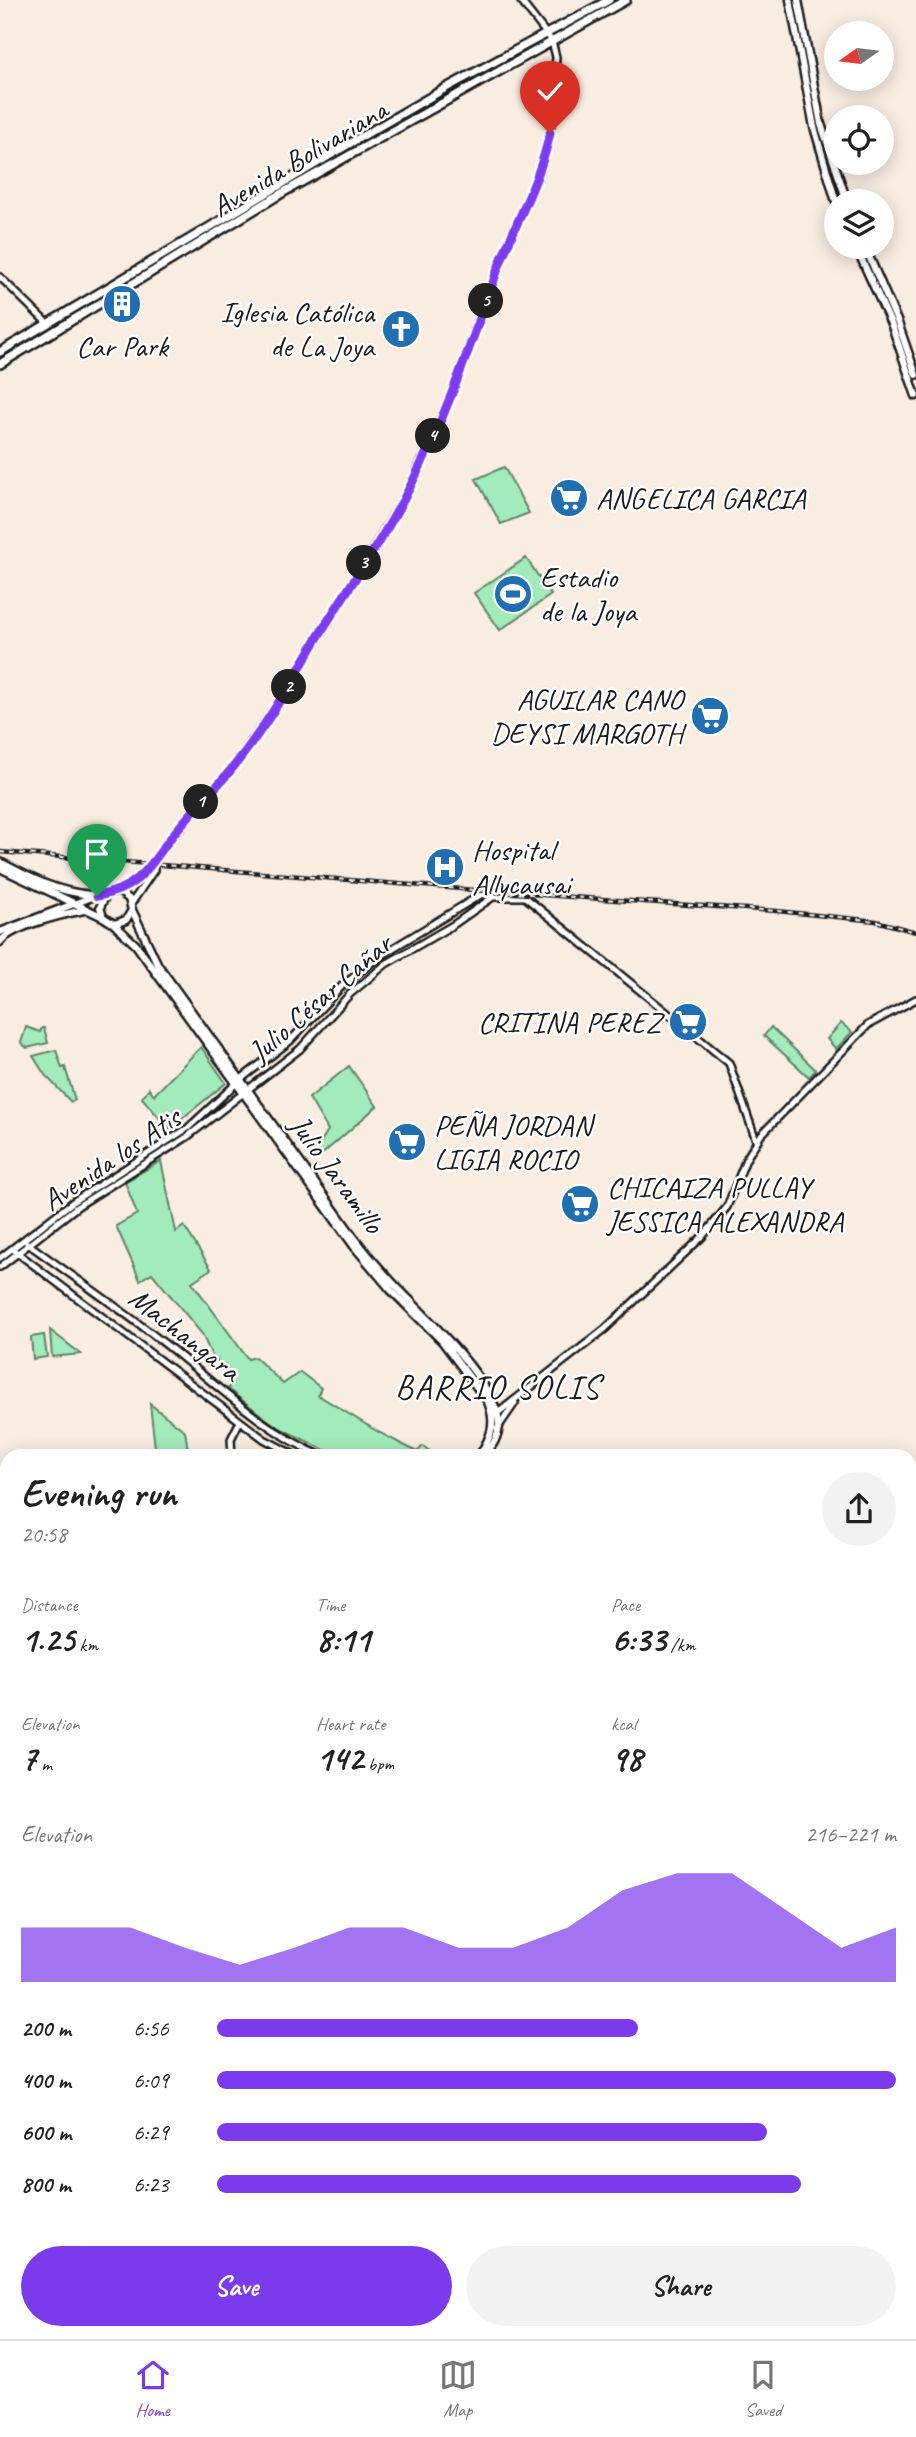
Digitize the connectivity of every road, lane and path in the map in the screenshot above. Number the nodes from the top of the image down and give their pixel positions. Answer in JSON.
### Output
{"nodes":[{"id":1,"x":520,"y":0,"type":"edge"},
{"id":2,"x":610,"y":0,"type":"edge"},
{"id":3,"x":626,"y":0,"type":"edge"},
{"id":4,"x":790,"y":0,"type":"edge"},
{"id":5,"x":798,"y":0,"type":"edge"},
{"id":6,"x":550,"y":37,"type":"junction"},
{"id":7,"x":832,"y":189,"type":"edge"},
{"id":8,"x":842,"y":189,"type":"edge"},
{"id":9,"x":861,"y":259,"type":"edge"},
{"id":10,"x":870,"y":259,"type":"edge"},
{"id":11,"x":0,"y":277,"type":"edge"},
{"id":12,"x":48,"y":325,"type":"junction"},
{"id":13,"x":0,"y":352,"type":"edge"},
{"id":14,"x":0,"y":363,"type":"edge"},
{"id":15,"x":916,"y":375,"type":"edge"},
{"id":16,"x":916,"y":396,"type":"edge"},
{"id":17,"x":0,"y":862,"type":"edge"},
{"id":18,"x":154,"y":864,"type":"junction"},
{"id":19,"x":0,"y":868,"type":"edge"},
{"id":20,"x":111,"y":893,"type":"junction"},
{"id":21,"x":97,"y":896,"type":"junction"},
{"id":22,"x":493,"y":897,"type":"junction"},
{"id":23,"x":71,"y":904,"type":"junction"},
{"id":24,"x":132,"y":907,"type":"junction"},
{"id":25,"x":84,"y":910,"type":"junction"},
{"id":26,"x":103,"y":917,"type":"junction"},
{"id":27,"x":114,"y":924,"type":"junction"},
{"id":28,"x":0,"y":932,"type":"edge"},
{"id":29,"x":0,"y":942,"type":"edge"},
{"id":30,"x":916,"y":999,"type":"edge"},
{"id":31,"x":239,"y":1082,"type":"junction"},
{"id":32,"x":246,"y":1091,"type":"junction"},
{"id":33,"x":756,"y":1140,"type":"junction"},
{"id":34,"x":26,"y":1242,"type":"junction"},
{"id":35,"x":15,"y":1251,"type":"junction"},
{"id":36,"x":0,"y":1258,"type":"edge"},
{"id":37,"x":0,"y":1267,"type":"edge"},
{"id":38,"x":516,"y":1400,"type":"junction"},
{"id":39,"x":495,"y":1415,"type":"junction"},
{"id":40,"x":240,"y":1421,"type":"junction"},
{"id":41,"x":496,"y":1429,"type":"junction"},
{"id":42,"x":232,"y":1449,"type":"edge"},
{"id":43,"x":283,"y":1449,"type":"edge"},
{"id":44,"x":306,"y":1449,"type":"edge"},
{"id":45,"x":483,"y":1449,"type":"edge"},
{"id":46,"x":488,"y":1449,"type":"edge"}],
"edges":[{"from":1,"to":6,"type":"street"},
{"from":2,"to":6,"type":"highway","name":"Avenida Bolivariana"},
{"from":3,"to":6,"type":"highway","name":"Avenida Bolivariana"},
{"from":4,"to":7,"type":"main road"},
{"from":5,"to":8,"type":"main road"},
{"from":6,"to":12,"type":"highway","name":"Avenida Bolivariana"},
{"from":6,"to":14,"type":"highway","name":"Avenida Bolivariana"},
{"from":6,"to":18,"type":"street"},
{"from":9,"to":16,"type":"main road"},
{"from":10,"to":15,"type":"main road"},
{"from":11,"to":12,"type":"street"},
{"from":12,"to":13,"type":"highway","name":"Avenida Bolivariana"},
{"from":17,"to":21,"type":"main road"},
{"from":18,"to":20,"type":"street"},
{"from":18,"to":24,"type":"street"},
{"from":19,"to":23,"type":"main road","name":"Julio Jaramillo"},
{"from":20,"to":21,"type":"main road"},
{"from":20,"to":24,"type":"main road","name":"Julio Jaramillo"},
{"from":20,"to":26,"type":"main road"},
{"from":21,"to":23,"type":"main road"},
{"from":22,"to":31,"type":"street","name":"Julio César Cañar"},
{"from":22,"to":32,"type":"street","name":"Julio César Cañar"},
{"from":22,"to":33,"type":"street"},
{"from":23,"to":25,"type":"main road","name":"Julio Jaramillo"},
{"from":23,"to":28,"type":"main road"},
{"from":24,"to":27,"type":"main road"},
{"from":24,"to":31,"type":"main road","name":"Julio Jaramillo"},
{"from":25,"to":26,"type":"main road","name":"Julio Jaramillo"},
{"from":25,"to":29,"type":"main road"},
{"from":26,"to":27,"type":"main road","name":"Julio Jaramillo"},
{"from":27,"to":31,"type":"main road","name":"Julio Jaramillo"},
{"from":30,"to":33,"type":"street"},
{"from":31,"to":32,"type":"main road","name":"Julio Jaramillo"},
{"from":31,"to":34,"type":"street","name":"Avenida los Atis"},
{"from":32,"to":34,"type":"street","name":"Avenida los Atis"},
{"from":32,"to":39,"type":"main road","name":"Julio Jaramillo"},
{"from":33,"to":38,"type":"street"},
{"from":34,"to":35,"type":"street","name":"Avenida los Atis"},
{"from":34,"to":44,"type":"street","name":"Machangara"},
{"from":35,"to":36,"type":"street","name":"Avenida los Atis"},
{"from":35,"to":37,"type":"street","name":"Avenida los Atis"},
{"from":35,"to":40,"type":"street","name":"Machangara"},
{"from":38,"to":39,"type":"street"},
{"from":38,"to":41,"type":"street"},
{"from":39,"to":41,"type":"main road","name":"Julio Jaramillo"},
{"from":40,"to":42,"type":"street"},
{"from":40,"to":43,"type":"street","name":"Machangara"},
{"from":41,"to":45,"type":"main road","name":"Julio Jaramillo"},
{"from":41,"to":46,"type":"main road","name":"Julio Jaramillo"}]}
